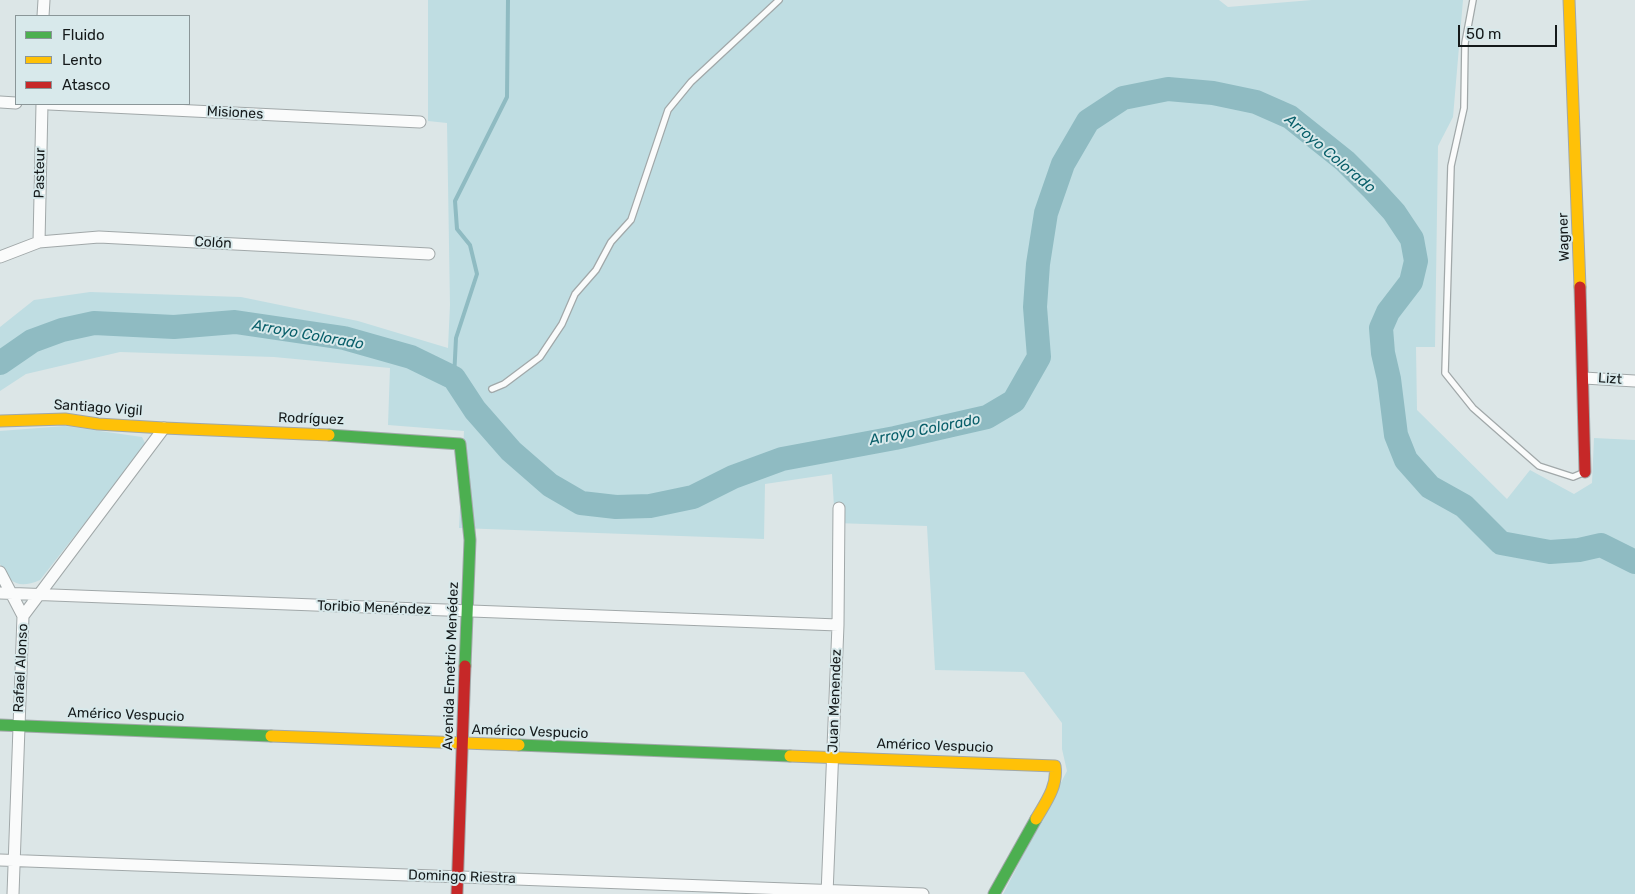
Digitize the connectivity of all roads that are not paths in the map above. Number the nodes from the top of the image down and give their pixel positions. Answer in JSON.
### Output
{"nodes":[{"id":1,"x":44,"y":0,"type":"edge"},
{"id":2,"x":779,"y":0,"type":"edge"},
{"id":3,"x":1473,"y":0,"type":"edge"},
{"id":4,"x":1569,"y":0,"type":"edge"},
{"id":5,"x":43,"y":15,"type":"edge"},
{"id":6,"x":0,"y":102,"type":"edge"},
{"id":7,"x":15,"y":103,"type":"edge"},
{"id":8,"x":42,"y":105,"type":"edge"},
{"id":9,"x":70,"y":105,"type":"edge"},
{"id":10,"x":420,"y":122,"type":"dead end"},
{"id":11,"x":39,"y":242,"type":"junction"},
{"id":12,"x":429,"y":254,"type":"dead end"},
{"id":13,"x":0,"y":257,"type":"edge"},
{"id":14,"x":1584,"y":378,"type":"junction"},
{"id":15,"x":1635,"y":381,"type":"edge"},
{"id":16,"x":492,"y":389,"type":"dead end"},
{"id":17,"x":0,"y":421,"type":"edge"},
{"id":18,"x":164,"y":428,"type":"junction"},
{"id":19,"x":456,"y":442,"type":"joint"},
{"id":20,"x":1585,"y":472,"type":"joint"},
{"id":21,"x":838,"y":508,"type":"dead end"},
{"id":22,"x":0,"y":572,"type":"edge"},
{"id":23,"x":0,"y":593,"type":"edge"},
{"id":24,"x":12,"y":594,"type":"junction"},
{"id":25,"x":39,"y":595,"type":"junction"},
{"id":26,"x":467,"y":611,"type":"junction"},
{"id":27,"x":23,"y":616,"type":"junction"},
{"id":28,"x":838,"y":625,"type":"junction"},
{"id":29,"x":0,"y":725,"type":"edge"},
{"id":30,"x":18,"y":725,"type":"junction"},
{"id":31,"x":463,"y":744,"type":"junction"},
{"id":32,"x":833,"y":758,"type":"junction"},
{"id":33,"x":0,"y":860,"type":"edge"},
{"id":34,"x":15,"y":861,"type":"junction"},
{"id":35,"x":457,"y":877,"type":"junction"},
{"id":36,"x":827,"y":892,"type":"edge"},
{"id":37,"x":13,"y":894,"type":"edge"},
{"id":38,"x":457,"y":894,"type":"edge"},
{"id":39,"x":923,"y":894,"type":"edge"},
{"id":40,"x":994,"y":894,"type":"edge"}],
"edges":[{"from":1,"to":5,"type":"street"},
{"from":2,"to":16,"type":"lane"},
{"from":3,"to":20,"type":"lane"},
{"from":4,"to":14,"type":"street","name":"Wagner"},
{"from":6,"to":7,"type":"street"},
{"from":8,"to":11,"type":"street","name":"Pasteur"},
{"from":9,"to":10,"type":"street","name":"Misiones"},
{"from":11,"to":12,"type":"street","name":"Colón"},
{"from":11,"to":13,"type":"street","name":"Colón"},
{"from":14,"to":15,"type":"street","name":"Lizt"},
{"from":14,"to":20,"type":"street","name":"Wagner"},
{"from":17,"to":18,"type":"street","name":"Santiago Vigil"},
{"from":18,"to":19,"type":"street","name":"Rodríguez"},
{"from":18,"to":25,"type":"street","name":"Rafael Alonso"},
{"from":19,"to":26,"type":"street","name":"Avenida Emetrio Menédez"},
{"from":21,"to":28,"type":"street","name":"Juan Menendez"},
{"from":22,"to":24,"type":"street"},
{"from":23,"to":24,"type":"street","name":"Toribio Menéndez"},
{"from":24,"to":25,"type":"street","name":"Toribio Menéndez"},
{"from":24,"to":27,"type":"street"},
{"from":25,"to":26,"type":"street","name":"Toribio Menéndez"},
{"from":25,"to":27,"type":"street","name":"Rafael Alonso"},
{"from":26,"to":28,"type":"street","name":"Toribio Menéndez"},
{"from":26,"to":31,"type":"street","name":"Avenida Emetrio Menédez"},
{"from":27,"to":30,"type":"street","name":"Rafael Alonso"},
{"from":28,"to":32,"type":"street","name":"Juan Menendez"},
{"from":29,"to":30,"type":"street","name":"Américo Vespucio"},
{"from":30,"to":31,"type":"street","name":"Américo Vespucio"},
{"from":30,"to":34,"type":"street","name":"Rafael Alonso"},
{"from":31,"to":32,"type":"street","name":"Américo Vespucio"},
{"from":31,"to":35,"type":"street","name":"Avenida Emetrio Menédez"},
{"from":32,"to":36,"type":"street","name":"Juan Menendez"},
{"from":32,"to":40,"type":"street","name":"Américo Vespucio"},
{"from":33,"to":34,"type":"street","name":"Domingo Riestra"},
{"from":34,"to":35,"type":"street","name":"Domingo Riestra"},
{"from":34,"to":37,"type":"street","name":"Rafael Alonso"},
{"from":35,"to":36,"type":"street","name":"Domingo Riestra"},
{"from":35,"to":38,"type":"street","name":"Avenida Emetrio Menédez"},
{"from":36,"to":39,"type":"street","name":"Domingo Riestra"}]}
